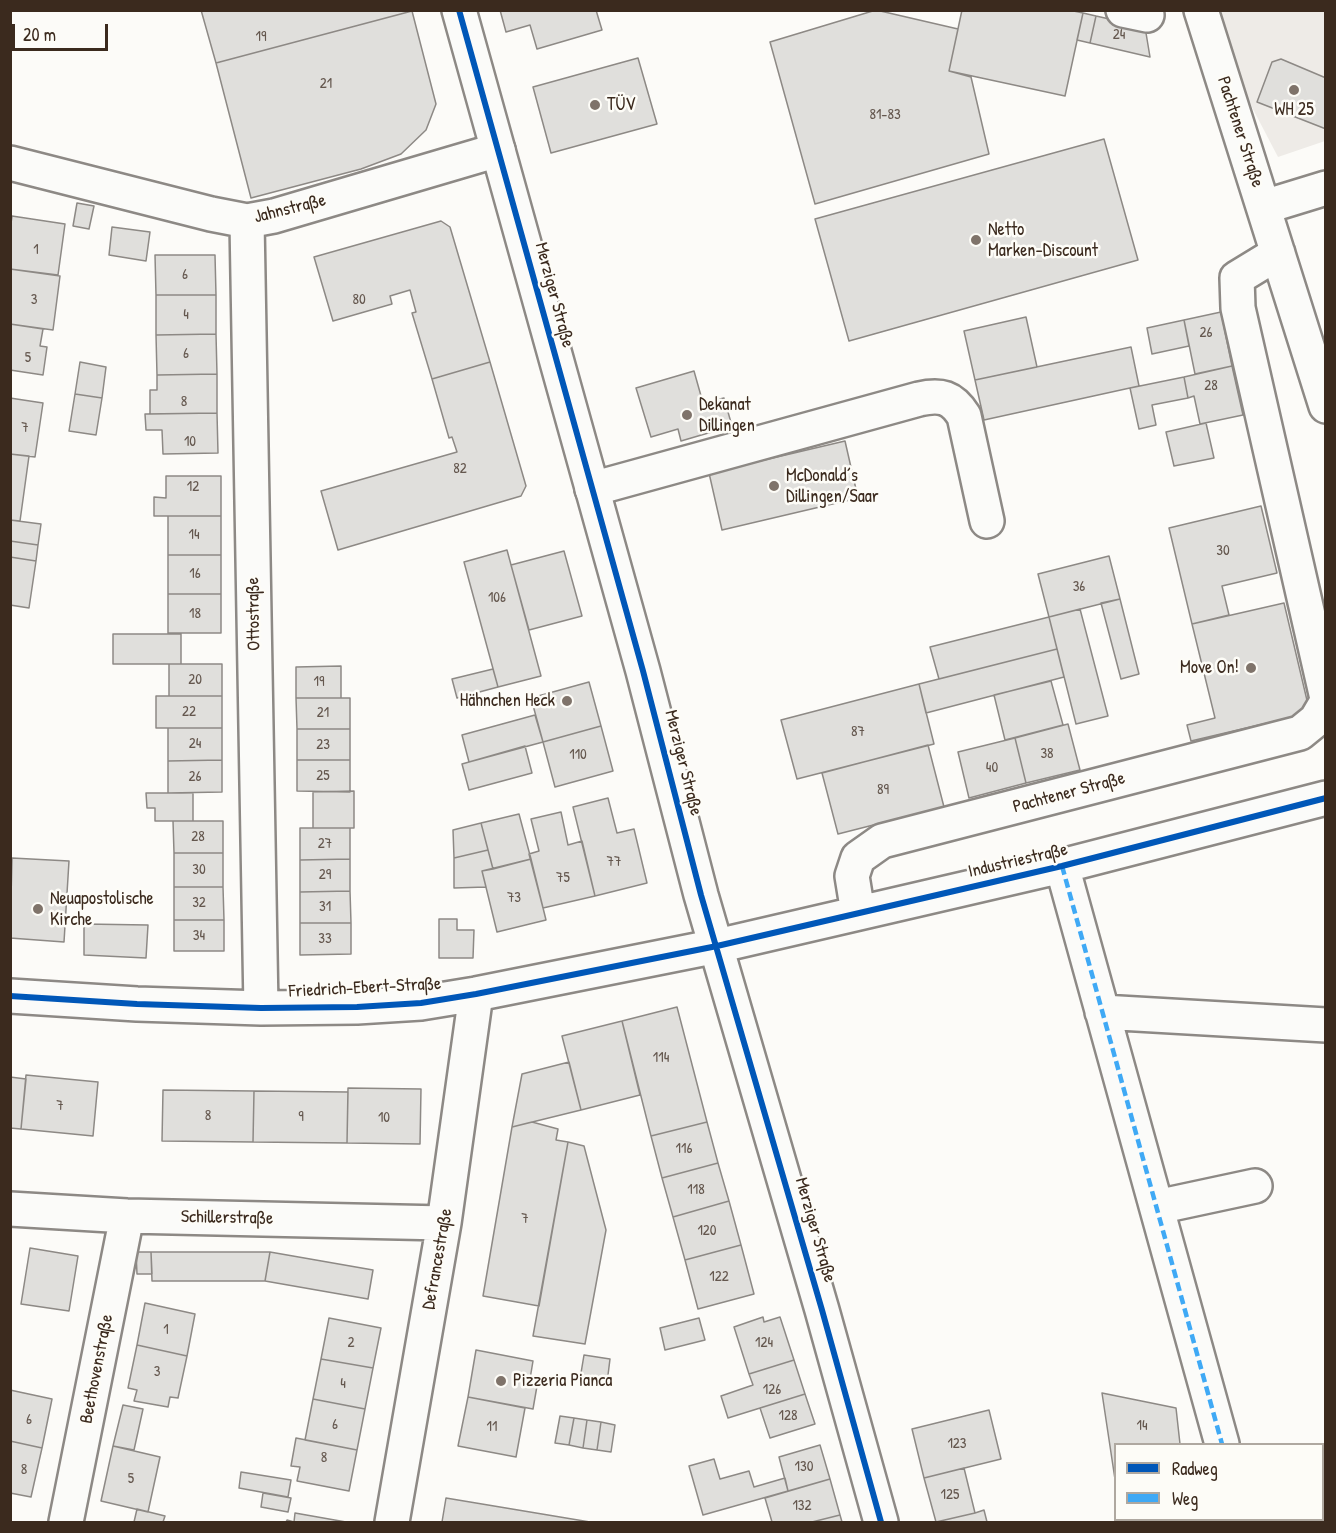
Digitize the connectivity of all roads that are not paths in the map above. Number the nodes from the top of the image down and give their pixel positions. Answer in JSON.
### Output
{"nodes":[{"id":1,"x":459,"y":10,"type":"edge"},
{"id":2,"x":1201,"y":10,"type":"edge"},
{"id":3,"x":498,"y":150,"type":"junction"},
{"id":4,"x":10,"y":163,"type":"edge"},
{"id":5,"x":1326,"y":188,"type":"edge"},
{"id":6,"x":1264,"y":207,"type":"junction"},
{"id":7,"x":248,"y":221,"type":"junction"},
{"id":8,"x":1278,"y":253,"type":"junction"},
{"id":9,"x":1326,"y":406,"type":"edge"},
{"id":10,"x":592,"y":489,"type":"junction"},
{"id":11,"x":987,"y":521,"type":"dead end"},
{"id":12,"x":1326,"y":694,"type":"edge"},
{"id":13,"x":1326,"y":703,"type":"edge"},
{"id":14,"x":1326,"y":798,"type":"edge"},
{"id":15,"x":1062,"y":866,"type":"junction"},
{"id":16,"x":858,"y":913,"type":"junction"},
{"id":17,"x":717,"y":946,"type":"junction"},
{"id":18,"x":476,"y":994,"type":"junction"},
{"id":19,"x":10,"y":996,"type":"edge"},
{"id":20,"x":261,"y":1008,"type":"junction"},
{"id":21,"x":1102,"y":1012,"type":"junction"},
{"id":22,"x":1326,"y":1025,"type":"edge"},
{"id":23,"x":1255,"y":1186,"type":"dead end"},
{"id":24,"x":1156,"y":1207,"type":"junction"},
{"id":25,"x":10,"y":1209,"type":"edge"},
{"id":26,"x":127,"y":1216,"type":"junction"},
{"id":27,"x":444,"y":1223,"type":"junction"},
{"id":28,"x":1222,"y":1443,"type":"edge"},
{"id":29,"x":66,"y":1522,"type":"edge"},
{"id":30,"x":392,"y":1522,"type":"edge"},
{"id":31,"x":881,"y":1522,"type":"edge"}],
"edges":[{"from":1,"to":3,"type":"street","name":"Merziger Straße"},
{"from":2,"to":6,"type":"street","name":"Pachtener Straße"},
{"from":3,"to":7,"type":"street","name":"Jahnstraße"},
{"from":3,"to":10,"type":"street","name":"Merziger Straße"},
{"from":4,"to":7,"type":"street","name":"Jahnstraße"},
{"from":5,"to":6,"type":"street"},
{"from":6,"to":8,"type":"street","name":"Pachtener Straße"},
{"from":7,"to":20,"type":"street","name":"Ottostraße"},
{"from":8,"to":9,"type":"street","name":"Pachtener Straße"},
{"from":8,"to":12,"type":"street"},
{"from":10,"to":11,"type":"street"},
{"from":10,"to":17,"type":"street","name":"Merziger Straße"},
{"from":13,"to":16,"type":"street","name":"Pachtener Straße"},
{"from":14,"to":15,"type":"street","name":"Industriestraße"},
{"from":15,"to":16,"type":"street","name":"Industriestraße"},
{"from":15,"to":21,"type":"street"},
{"from":16,"to":17,"type":"street","name":"Industriestraße"},
{"from":17,"to":18,"type":"street","name":"Friedrich-Ebert-Straße"},
{"from":17,"to":31,"type":"street","name":"Merziger Straße"},
{"from":18,"to":20,"type":"street","name":"Friedrich-Ebert-Straße"},
{"from":18,"to":27,"type":"street","name":"Defrancestraße"},
{"from":19,"to":20,"type":"street","name":"Friedrich-Ebert-Straße"},
{"from":21,"to":22,"type":"street"},
{"from":21,"to":24,"type":"street"},
{"from":23,"to":24,"type":"street"},
{"from":24,"to":28,"type":"street"},
{"from":25,"to":26,"type":"street","name":"Schillerstraße"},
{"from":26,"to":27,"type":"street","name":"Schillerstraße"},
{"from":26,"to":29,"type":"street","name":"Beethovenstraße"},
{"from":27,"to":30,"type":"street","name":"Defrancestraße"}]}
